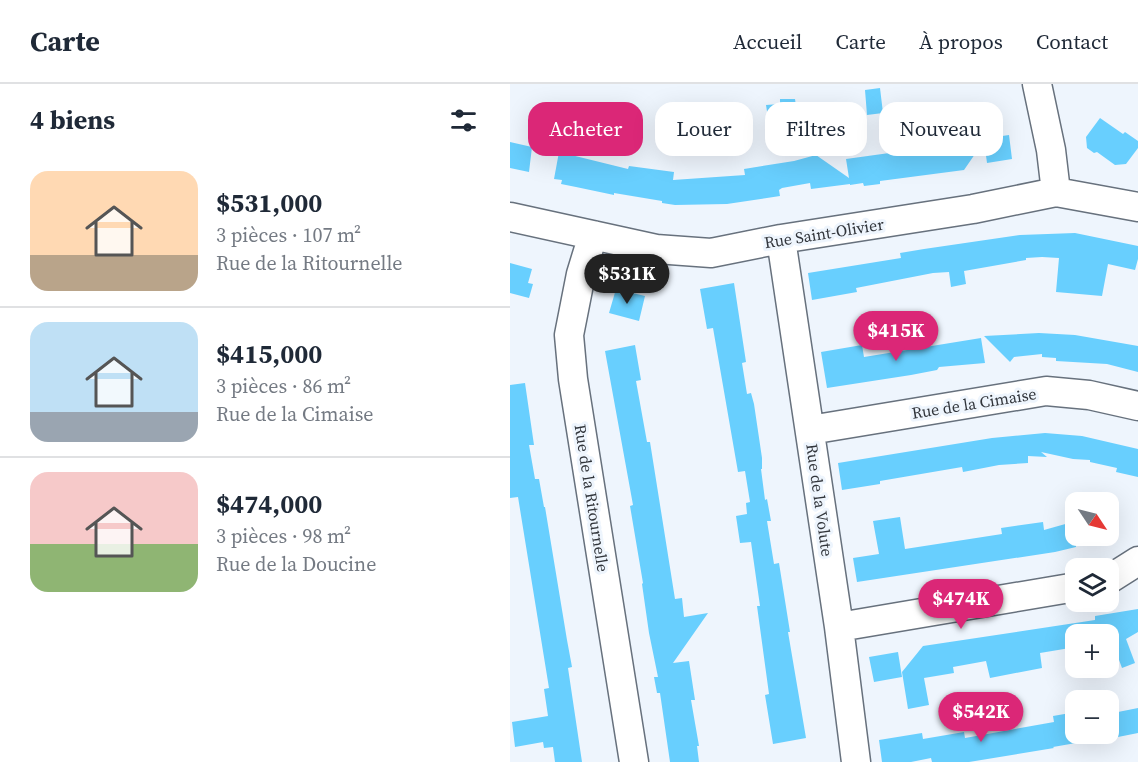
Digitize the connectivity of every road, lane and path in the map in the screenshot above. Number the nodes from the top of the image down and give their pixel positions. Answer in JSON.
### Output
{"nodes":[{"id":1,"x":1037,"y":84,"type":"edge"},
{"id":2,"x":1056,"y":192,"type":"junction"},
{"id":3,"x":1138,"y":207,"type":"edge"},
{"id":4,"x":510,"y":217,"type":"edge"},
{"id":5,"x":593,"y":235,"type":"junction"},
{"id":6,"x":781,"y":239,"type":"junction"},
{"id":7,"x":1138,"y":406,"type":"edge"},
{"id":8,"x":810,"y":430,"type":"junction"},
{"id":9,"x":1138,"y":561,"type":"edge"},
{"id":10,"x":1119,"y":573,"type":"edge"},
{"id":11,"x":1065,"y":589,"type":"edge"},
{"id":12,"x":839,"y":627,"type":"junction"},
{"id":13,"x":634,"y":762,"type":"edge"},
{"id":14,"x":856,"y":762,"type":"edge"}],
"edges":[{"from":1,"to":2,"type":"street"},
{"from":2,"to":3,"type":"street","name":"Rue Saint-Olivier"},
{"from":2,"to":6,"type":"street","name":"Rue Saint-Olivier"},
{"from":4,"to":5,"type":"street","name":"Rue Saint-Olivier"},
{"from":5,"to":6,"type":"street","name":"Rue Saint-Olivier"},
{"from":5,"to":13,"type":"street","name":"Rue de la Ritournelle"},
{"from":6,"to":8,"type":"street","name":"Rue de la Volute"},
{"from":7,"to":8,"type":"street","name":"Rue de la Cimaise"},
{"from":8,"to":12,"type":"street","name":"Rue de la Volute"},
{"from":9,"to":10,"type":"street"},
{"from":11,"to":12,"type":"street"},
{"from":12,"to":14,"type":"street","name":"Rue de la Volute"}]}
